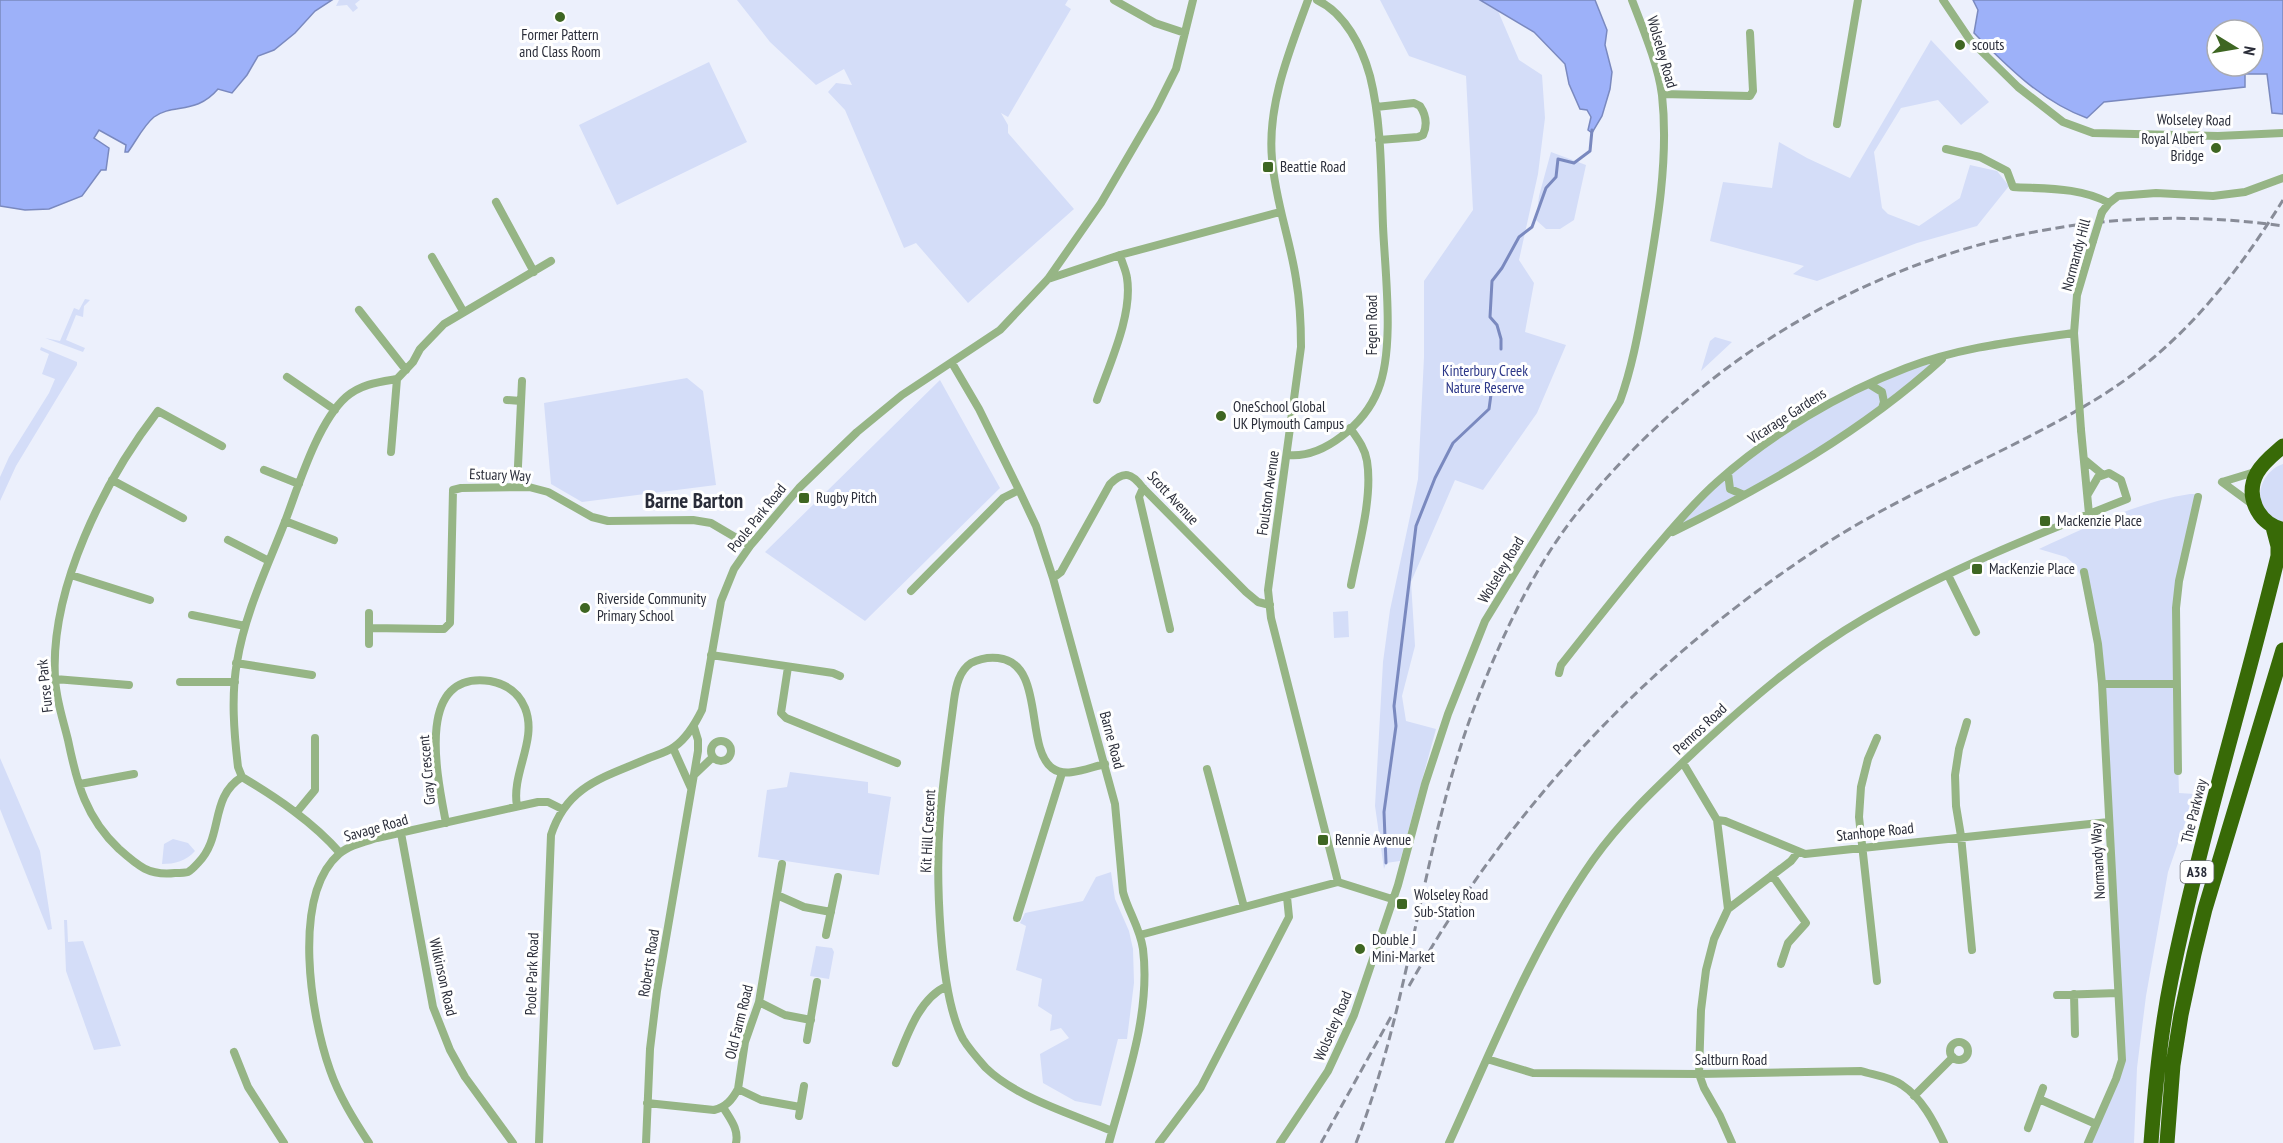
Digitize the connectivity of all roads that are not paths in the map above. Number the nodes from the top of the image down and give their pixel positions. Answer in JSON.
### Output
{"nodes":[{"id":1,"x":1114,"y":0,"type":"edge"},
{"id":2,"x":1193,"y":0,"type":"edge"},
{"id":3,"x":1308,"y":0,"type":"edge"},
{"id":4,"x":1317,"y":0,"type":"edge"},
{"id":5,"x":1632,"y":0,"type":"edge"},
{"id":6,"x":1858,"y":0,"type":"edge"},
{"id":7,"x":1943,"y":0,"type":"edge"},
{"id":8,"x":1185,"y":33,"type":"junction"},
{"id":9,"x":1750,"y":33,"type":"dead end"},
{"id":10,"x":1662,"y":94,"type":"junction"},
{"id":11,"x":1376,"y":107,"type":"junction"},
{"id":12,"x":1837,"y":124,"type":"dead end"},
{"id":13,"x":2283,"y":133,"type":"edge"},
{"id":14,"x":1378,"y":140,"type":"junction"},
{"id":15,"x":1946,"y":149,"type":"dead end"},
{"id":16,"x":2283,"y":178,"type":"edge"},
{"id":17,"x":496,"y":202,"type":"dead end"},
{"id":18,"x":2109,"y":203,"type":"junction"},
{"id":19,"x":1280,"y":212,"type":"junction"},
{"id":20,"x":1120,"y":255,"type":"junction"},
{"id":21,"x":432,"y":257,"type":"dead end"},
{"id":22,"x":551,"y":261,"type":"dead end"},
{"id":23,"x":534,"y":272,"type":"junction"},
{"id":24,"x":1048,"y":279,"type":"junction"},
{"id":25,"x":359,"y":310,"type":"dead end"},
{"id":26,"x":463,"y":311,"type":"junction"},
{"id":27,"x":2074,"y":333,"type":"junction"},
{"id":28,"x":1945,"y":356,"type":"junction"},
{"id":29,"x":952,"y":363,"type":"junction"},
{"id":30,"x":406,"y":370,"type":"junction"},
{"id":31,"x":287,"y":377,"type":"dead end"},
{"id":32,"x":397,"y":379,"type":"junction"},
{"id":33,"x":522,"y":381,"type":"dead end"},
{"id":34,"x":1869,"y":384,"type":"junction"},
{"id":35,"x":507,"y":400,"type":"dead end"},
{"id":36,"x":1097,"y":400,"type":"dead end"},
{"id":37,"x":521,"y":401,"type":"junction"},
{"id":38,"x":1882,"y":408,"type":"junction"},
{"id":39,"x":335,"y":410,"type":"junction"},
{"id":40,"x":1350,"y":428,"type":"junction"},
{"id":41,"x":222,"y":446,"type":"dead end"},
{"id":42,"x":2280,"y":451,"type":"edge"},
{"id":43,"x":392,"y":452,"type":"dead end"},
{"id":44,"x":1287,"y":455,"type":"junction"},
{"id":45,"x":2085,"y":460,"type":"junction"},
{"id":46,"x":264,"y":470,"type":"dead end"},
{"id":47,"x":2258,"y":471,"type":"junction"},
{"id":48,"x":1728,"y":473,"type":"junction"},
{"id":49,"x":2102,"y":474,"type":"junction"},
{"id":50,"x":112,"y":480,"type":"junction"},
{"id":51,"x":299,"y":484,"type":"junction"},
{"id":52,"x":517,"y":487,"type":"junction"},
{"id":53,"x":1143,"y":488,"type":"junction"},
{"id":54,"x":1019,"y":490,"type":"junction"},
{"id":55,"x":2088,"y":494,"type":"junction"},
{"id":56,"x":1744,"y":495,"type":"junction"},
{"id":57,"x":2198,"y":497,"type":"dead end"},
{"id":58,"x":2255,"y":507,"type":"junction"},
{"id":59,"x":2089,"y":514,"type":"junction"},
{"id":60,"x":183,"y":518,"type":"dead end"},
{"id":61,"x":285,"y":522,"type":"junction"},
{"id":62,"x":2278,"y":528,"type":"edge"},
{"id":63,"x":1667,"y":535,"type":"junction"},
{"id":64,"x":228,"y":540,"type":"dead end"},
{"id":65,"x":334,"y":540,"type":"dead end"},
{"id":66,"x":750,"y":546,"type":"junction"},
{"id":67,"x":268,"y":561,"type":"junction"},
{"id":68,"x":2084,"y":572,"type":"dead end"},
{"id":69,"x":71,"y":575,"type":"junction"},
{"id":70,"x":1948,"y":575,"type":"junction"},
{"id":71,"x":1053,"y":578,"type":"junction"},
{"id":72,"x":1351,"y":585,"type":"dead end"},
{"id":73,"x":911,"y":591,"type":"dead end"},
{"id":74,"x":150,"y":600,"type":"dead end"},
{"id":75,"x":1270,"y":605,"type":"junction"},
{"id":76,"x":369,"y":613,"type":"dead end"},
{"id":77,"x":192,"y":615,"type":"dead end"},
{"id":78,"x":245,"y":626,"type":"junction"},
{"id":79,"x":369,"y":628,"type":"junction"},
{"id":80,"x":1170,"y":629,"type":"dead end"},
{"id":81,"x":1976,"y":632,"type":"dead end"},
{"id":82,"x":369,"y":644,"type":"dead end"},
{"id":83,"x":2283,"y":650,"type":"edge"},
{"id":84,"x":711,"y":655,"type":"junction"},
{"id":85,"x":236,"y":663,"type":"junction"},
{"id":86,"x":788,"y":667,"type":"junction"},
{"id":87,"x":1559,"y":673,"type":"dead end"},
{"id":88,"x":312,"y":675,"type":"dead end"},
{"id":89,"x":840,"y":676,"type":"dead end"},
{"id":90,"x":55,"y":679,"type":"junction"},
{"id":91,"x":180,"y":682,"type":"dead end"},
{"id":92,"x":235,"y":682,"type":"junction"},
{"id":93,"x":2102,"y":684,"type":"junction"},
{"id":94,"x":2176,"y":684,"type":"junction"},
{"id":95,"x":129,"y":685,"type":"dead end"},
{"id":96,"x":1967,"y":722,"type":"dead end"},
{"id":97,"x":693,"y":727,"type":"junction"},
{"id":98,"x":315,"y":738,"type":"dead end"},
{"id":99,"x":1877,"y":738,"type":"dead end"},
{"id":100,"x":673,"y":748,"type":"junction"},
{"id":101,"x":713,"y":757,"type":"dead end"},
{"id":102,"x":897,"y":763,"type":"dead end"},
{"id":103,"x":1683,"y":763,"type":"junction"},
{"id":104,"x":1105,"y":764,"type":"junction"},
{"id":105,"x":1207,"y":769,"type":"dead end"},
{"id":106,"x":2178,"y":771,"type":"dead end"},
{"id":107,"x":1062,"y":773,"type":"junction"},
{"id":108,"x":134,"y":774,"type":"dead end"},
{"id":109,"x":695,"y":774,"type":"junction"},
{"id":110,"x":242,"y":777,"type":"junction"},
{"id":111,"x":80,"y":784,"type":"junction"},
{"id":112,"x":691,"y":788,"type":"junction"},
{"id":113,"x":517,"y":806,"type":"junction"},
{"id":114,"x":562,"y":809,"type":"junction"},
{"id":115,"x":296,"y":813,"type":"junction"},
{"id":116,"x":1717,"y":820,"type":"junction"},
{"id":117,"x":2109,"y":822,"type":"junction"},
{"id":118,"x":446,"y":823,"type":"junction"},
{"id":119,"x":401,"y":833,"type":"junction"},
{"id":120,"x":1961,"y":836,"type":"junction"},
{"id":121,"x":1862,"y":847,"type":"junction"},
{"id":122,"x":1798,"y":852,"type":"junction"},
{"id":123,"x":340,"y":853,"type":"junction"},
{"id":124,"x":782,"y":864,"type":"dead end"},
{"id":125,"x":1772,"y":875,"type":"junction"},
{"id":126,"x":838,"y":877,"type":"dead end"},
{"id":127,"x":1338,"y":882,"type":"junction"},
{"id":128,"x":777,"y":895,"type":"junction"},
{"id":129,"x":1287,"y":897,"type":"junction"},
{"id":130,"x":1392,"y":899,"type":"junction"},
{"id":131,"x":1244,"y":907,"type":"junction"},
{"id":132,"x":1728,"y":909,"type":"junction"},
{"id":133,"x":831,"y":912,"type":"junction"},
{"id":134,"x":1017,"y":918,"type":"dead end"},
{"id":135,"x":826,"y":935,"type":"dead end"},
{"id":136,"x":1140,"y":935,"type":"junction"},
{"id":137,"x":1972,"y":950,"type":"dead end"},
{"id":138,"x":1780,"y":964,"type":"dead end"},
{"id":139,"x":1877,"y":981,"type":"dead end"},
{"id":140,"x":817,"y":982,"type":"dead end"},
{"id":141,"x":947,"y":986,"type":"junction"},
{"id":142,"x":2118,"y":993,"type":"junction"},
{"id":143,"x":2074,"y":994,"type":"junction"},
{"id":144,"x":2057,"y":995,"type":"dead end"},
{"id":145,"x":759,"y":1002,"type":"junction"},
{"id":146,"x":811,"y":1020,"type":"junction"},
{"id":147,"x":2075,"y":1034,"type":"dead end"},
{"id":148,"x":807,"y":1040,"type":"dead end"},
{"id":149,"x":891,"y":1046,"type":"dead end"},
{"id":150,"x":901,"y":1051,"type":"junction"},
{"id":151,"x":234,"y":1052,"type":"dead end"},
{"id":152,"x":1953,"y":1057,"type":"dead end"},
{"id":153,"x":1487,"y":1059,"type":"junction"},
{"id":154,"x":896,"y":1063,"type":"dead end"},
{"id":155,"x":1699,"y":1074,"type":"junction"},
{"id":156,"x":804,"y":1086,"type":"dead end"},
{"id":157,"x":2043,"y":1088,"type":"dead end"},
{"id":158,"x":738,"y":1089,"type":"junction"},
{"id":159,"x":1914,"y":1096,"type":"junction"},
{"id":160,"x":2039,"y":1099,"type":"junction"},
{"id":161,"x":647,"y":1103,"type":"junction"},
{"id":162,"x":723,"y":1107,"type":"junction"},
{"id":163,"x":2097,"y":1124,"type":"junction"},
{"id":164,"x":2028,"y":1128,"type":"dead end"},
{"id":165,"x":1112,"y":1131,"type":"junction"},
{"id":166,"x":284,"y":1143,"type":"edge"},
{"id":167,"x":369,"y":1143,"type":"edge"},
{"id":168,"x":513,"y":1143,"type":"edge"},
{"id":169,"x":539,"y":1143,"type":"edge"},
{"id":170,"x":646,"y":1143,"type":"edge"},
{"id":171,"x":736,"y":1143,"type":"edge"},
{"id":172,"x":1109,"y":1143,"type":"edge"},
{"id":173,"x":1159,"y":1143,"type":"edge"},
{"id":174,"x":1280,"y":1143,"type":"edge"},
{"id":175,"x":1449,"y":1143,"type":"edge"},
{"id":176,"x":1732,"y":1143,"type":"edge"},
{"id":177,"x":1944,"y":1143,"type":"edge"},
{"id":178,"x":2088,"y":1143,"type":"edge"},
{"id":179,"x":2151,"y":1143,"type":"edge"},
{"id":180,"x":2167,"y":1143,"type":"edge"}],
"edges":[{"from":1,"to":8,"type":"street"},
{"from":2,"to":8,"type":"street"},
{"from":3,"to":19,"type":"street","name":"Foulston Avenue"},
{"from":4,"to":11,"type":"street","name":"Fegen Road"},
{"from":5,"to":10,"type":"street","name":"Wolseley Road"},
{"from":6,"to":12,"type":"street"},
{"from":7,"to":13,"type":"street","name":"Wolseley Road"},
{"from":8,"to":24,"type":"street"},
{"from":9,"to":10,"type":"street"},
{"from":10,"to":130,"type":"street","name":"Wolseley Road"},
{"from":11,"to":14,"type":"street","name":"Fegen Road"},
{"from":11,"to":14,"type":"street"},
{"from":14,"to":40,"type":"street","name":"Fegen Road"},
{"from":15,"to":18,"type":"street"},
{"from":16,"to":18,"type":"street"},
{"from":17,"to":23,"type":"street"},
{"from":18,"to":27,"type":"street","name":"Normandy Hill","bridge":true},
{"from":19,"to":20,"type":"street"},
{"from":19,"to":44,"type":"street","name":"Foulston Avenue"},
{"from":20,"to":24,"type":"street"},
{"from":20,"to":36,"type":"street"},
{"from":21,"to":26,"type":"street"},
{"from":22,"to":23,"type":"street"},
{"from":23,"to":26,"type":"street"},
{"from":24,"to":29,"type":"street"},
{"from":25,"to":30,"type":"street"},
{"from":26,"to":30,"type":"street"},
{"from":27,"to":28,"type":"street","name":"Vicarage Gardens"},
{"from":27,"to":45,"type":"street","name":"Normandy Hill","bridge":true},
{"from":28,"to":34,"type":"street","name":"Vicarage Gardens"},
{"from":28,"to":38,"type":"street","name":"Vicarage Gardens"},
{"from":29,"to":54,"type":"street","name":"Barne Road"},
{"from":29,"to":66,"type":"street","name":"Poole Park Road"},
{"from":30,"to":32,"type":"street"},
{"from":31,"to":39,"type":"street"},
{"from":32,"to":39,"type":"street"},
{"from":32,"to":43,"type":"street"},
{"from":33,"to":37,"type":"street"},
{"from":34,"to":38,"type":"street"},
{"from":34,"to":48,"type":"street","name":"Vicarage Gardens"},
{"from":35,"to":37,"type":"street"},
{"from":37,"to":52,"type":"street"},
{"from":38,"to":56,"type":"street","name":"Vicarage Gardens"},
{"from":39,"to":51,"type":"street"},
{"from":40,"to":44,"type":"street","name":"Fegen Road"},
{"from":40,"to":72,"type":"street"},
{"from":41,"to":50,"type":"street","name":"Furse Park"},
{"from":42,"to":47,"type":"highway"},
{"from":44,"to":75,"type":"street","name":"Foulston Avenue"},
{"from":45,"to":49,"type":"street"},
{"from":45,"to":55,"type":"street","name":"Normandy Hill"},
{"from":46,"to":51,"type":"street"},
{"from":47,"to":58,"type":"highway"},
{"from":47,"to":58,"type":"street"},
{"from":48,"to":56,"type":"street"},
{"from":48,"to":63,"type":"street","name":"Vicarage Gardens"},
{"from":49,"to":55,"type":"street"},
{"from":49,"to":59,"type":"street","name":"Pemros Road"},
{"from":50,"to":60,"type":"street"},
{"from":50,"to":69,"type":"street","name":"Furse Park"},
{"from":51,"to":61,"type":"street"},
{"from":52,"to":66,"type":"street","name":"Estuary Way"},
{"from":52,"to":79,"type":"street","name":"Estuary Way"},
{"from":53,"to":71,"type":"street","name":"Scott Avenue"},
{"from":53,"to":75,"type":"street","name":"Scott Avenue"},
{"from":53,"to":80,"type":"street"},
{"from":54,"to":71,"type":"street","name":"Barne Road"},
{"from":54,"to":73,"type":"street"},
{"from":55,"to":59,"type":"street","name":"Normandy Hill"},
{"from":56,"to":63,"type":"street","name":"Vicarage Gardens"},
{"from":57,"to":94,"type":"street"},
{"from":58,"to":62,"type":"highway"},
{"from":59,"to":70,"type":"street","name":"Pemros Road"},
{"from":61,"to":65,"type":"street"},
{"from":61,"to":67,"type":"street"},
{"from":62,"to":179,"type":"highway","name":"The Parkway","number":"A38"},
{"from":63,"to":87,"type":"street","name":"Vicarage Gardens"},
{"from":64,"to":67,"type":"street"},
{"from":66,"to":84,"type":"street","name":"Poole Park Road"},
{"from":67,"to":78,"type":"street"},
{"from":68,"to":93,"type":"street","name":"Normandy Way"},
{"from":69,"to":74,"type":"street"},
{"from":69,"to":90,"type":"street","name":"Furse Park"},
{"from":70,"to":81,"type":"street"},
{"from":70,"to":103,"type":"street","name":"Pemros Road"},
{"from":71,"to":104,"type":"street","name":"Barne Road"},
{"from":75,"to":127,"type":"street","name":"Foulston Avenue"},
{"from":76,"to":79,"type":"street"},
{"from":77,"to":78,"type":"street"},
{"from":78,"to":85,"type":"street"},
{"from":79,"to":82,"type":"street"},
{"from":83,"to":180,"type":"highway","number":"A38"},
{"from":84,"to":86,"type":"street"},
{"from":84,"to":97,"type":"street","name":"Poole Park Road"},
{"from":85,"to":88,"type":"street"},
{"from":85,"to":92,"type":"street"},
{"from":86,"to":89,"type":"street"},
{"from":86,"to":102,"type":"street"},
{"from":90,"to":95,"type":"street"},
{"from":90,"to":111,"type":"street","name":"Furse Park"},
{"from":91,"to":92,"type":"street"},
{"from":92,"to":110,"type":"street"},
{"from":93,"to":94,"type":"street"},
{"from":93,"to":117,"type":"street","name":"Normandy Way"},
{"from":94,"to":106,"type":"street"},
{"from":96,"to":120,"type":"street"},
{"from":97,"to":100,"type":"street","name":"Poole Park Road"},
{"from":97,"to":109,"type":"street","name":"Roberts Road"},
{"from":98,"to":115,"type":"street"},
{"from":99,"to":121,"type":"street"},
{"from":100,"to":112,"type":"street"},
{"from":100,"to":114,"type":"street"},
{"from":101,"to":109,"type":"street"},
{"from":103,"to":116,"type":"street"},
{"from":103,"to":153,"type":"street","name":"Pemros Road"},
{"from":104,"to":107,"type":"street"},
{"from":104,"to":136,"type":"street","name":"Barne Road"},
{"from":105,"to":131,"type":"street"},
{"from":107,"to":134,"type":"street"},
{"from":107,"to":141,"type":"street","name":"Kit Hill Crescent"},
{"from":108,"to":111,"type":"street"},
{"from":109,"to":112,"type":"street","name":"Roberts Road"},
{"from":110,"to":111,"type":"street","name":"Furse Park"},
{"from":110,"to":115,"type":"street"},
{"from":112,"to":161,"type":"street","name":"Roberts Road"},
{"from":113,"to":114,"type":"street","name":"Savage Road"},
{"from":113,"to":118,"type":"street","name":"Savage Road"},
{"from":113,"to":118,"type":"street","name":"Gray Crescent"},
{"from":114,"to":169,"type":"street","name":"Poole Park Road"},
{"from":115,"to":123,"type":"street"},
{"from":116,"to":122,"type":"street","name":"Stanhope Road"},
{"from":116,"to":132,"type":"street"},
{"from":117,"to":120,"type":"street","name":"Stanhope Road"},
{"from":117,"to":142,"type":"street","name":"Normandy Way"},
{"from":118,"to":119,"type":"street","name":"Savage Road"},
{"from":119,"to":123,"type":"street","name":"Savage Road"},
{"from":119,"to":168,"type":"street","name":"Wilkinson Road"},
{"from":120,"to":121,"type":"street","name":"Stanhope Road"},
{"from":120,"to":137,"type":"street"},
{"from":121,"to":122,"type":"street","name":"Stanhope Road"},
{"from":121,"to":139,"type":"street"},
{"from":122,"to":125,"type":"street"},
{"from":123,"to":167,"type":"street","name":"Savage Road"},
{"from":124,"to":128,"type":"street","name":"Old Farm Road"},
{"from":125,"to":132,"type":"street"},
{"from":125,"to":138,"type":"street"},
{"from":126,"to":133,"type":"street"},
{"from":127,"to":129,"type":"street"},
{"from":127,"to":130,"type":"street"},
{"from":128,"to":133,"type":"street"},
{"from":128,"to":145,"type":"street","name":"Old Farm Road"},
{"from":129,"to":131,"type":"street"},
{"from":129,"to":173,"type":"street"},
{"from":130,"to":174,"type":"street","name":"Wolseley Road"},
{"from":131,"to":136,"type":"street"},
{"from":132,"to":155,"type":"street"},
{"from":133,"to":135,"type":"street"},
{"from":136,"to":165,"type":"street","name":"Barne Road"},
{"from":140,"to":146,"type":"street"},
{"from":141,"to":150,"type":"street"},
{"from":141,"to":165,"type":"street","name":"Kit Hill Crescent"},
{"from":142,"to":143,"type":"street"},
{"from":142,"to":163,"type":"street","name":"Normandy Way"},
{"from":143,"to":144,"type":"street"},
{"from":143,"to":147,"type":"street"},
{"from":145,"to":146,"type":"street"},
{"from":145,"to":158,"type":"street","name":"Old Farm Road"},
{"from":146,"to":148,"type":"street"},
{"from":149,"to":150,"type":"street"},
{"from":150,"to":154,"type":"street"},
{"from":151,"to":166,"type":"street"},
{"from":152,"to":159,"type":"street"},
{"from":153,"to":155,"type":"street","name":"Saltburn Road"},
{"from":153,"to":175,"type":"street","name":"Pemros Road"},
{"from":155,"to":159,"type":"street","name":"Saltburn Road"},
{"from":155,"to":176,"type":"street"},
{"from":156,"to":158,"type":"street"},
{"from":157,"to":160,"type":"street"},
{"from":158,"to":162,"type":"street"},
{"from":159,"to":177,"type":"street","name":"Saltburn Road"},
{"from":160,"to":163,"type":"street"},
{"from":160,"to":164,"type":"street"},
{"from":161,"to":162,"type":"street"},
{"from":161,"to":170,"type":"street","name":"Roberts Road"},
{"from":162,"to":171,"type":"street"},
{"from":163,"to":178,"type":"street","name":"Normandy Way"},
{"from":165,"to":172,"type":"street","name":"Barne Road"}]}
